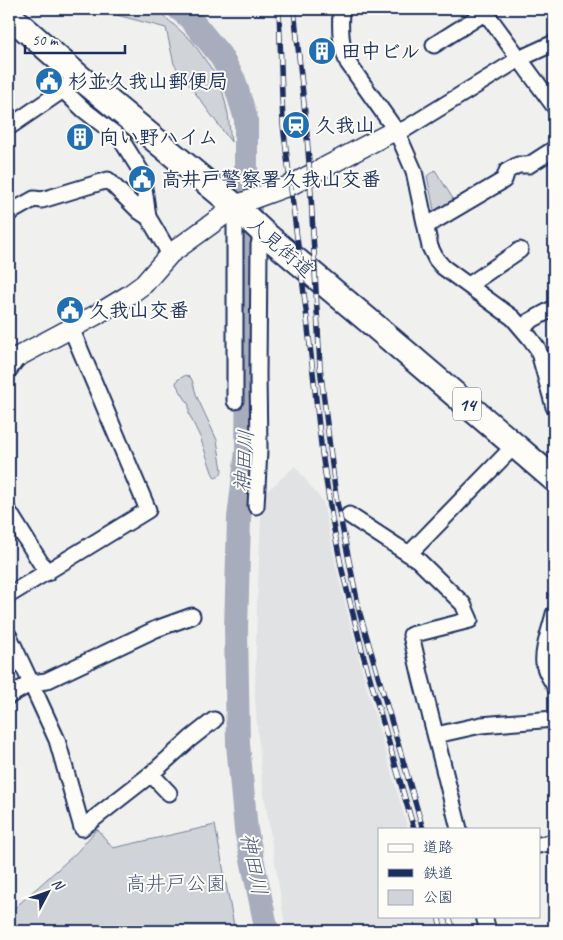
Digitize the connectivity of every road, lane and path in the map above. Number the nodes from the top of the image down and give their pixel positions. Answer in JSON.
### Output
{"nodes":[{"id":1,"x":341,"y":9,"type":"edge"},
{"id":2,"x":485,"y":11,"type":"edge"},
{"id":3,"x":9,"y":15,"type":"edge"},
{"id":4,"x":554,"y":43,"type":"edge"},
{"id":5,"x":434,"y":45,"type":"dead end"},
{"id":6,"x":519,"y":59,"type":"junction"},
{"id":7,"x":70,"y":82,"type":"junction"},
{"id":8,"x":554,"y":106,"type":"edge"},
{"id":9,"x":9,"y":127,"type":"edge"},
{"id":10,"x":397,"y":132,"type":"junction"},
{"id":11,"x":554,"y":150,"type":"edge"},
{"id":12,"x":252,"y":208,"type":"junction"},
{"id":13,"x":9,"y":213,"type":"edge"},
{"id":14,"x":148,"y":217,"type":"junction"},
{"id":15,"x":426,"y":226,"type":"junction"},
{"id":16,"x":520,"y":250,"type":"dead end"},
{"id":17,"x":170,"y":254,"type":"junction"},
{"id":18,"x":469,"y":285,"type":"junction"},
{"id":19,"x":554,"y":308,"type":"edge"},
{"id":20,"x":71,"y":328,"type":"junction"},
{"id":21,"x":522,"y":328,"type":"junction"},
{"id":22,"x":12,"y":362,"type":"edge"},
{"id":23,"x":235,"y":401,"type":"dead end"},
{"id":24,"x":554,"y":407,"type":"edge"},
{"id":25,"x":515,"y":445,"type":"junction"},
{"id":26,"x":554,"y":479,"type":"edge"},
{"id":27,"x":256,"y":506,"type":"dead end"},
{"id":28,"x":9,"y":512,"type":"edge"},
{"id":29,"x":349,"y":515,"type":"dead end"},
{"id":30,"x":409,"y":554,"type":"junction"},
{"id":31,"x":47,"y":573,"type":"junction"},
{"id":32,"x":9,"y":595,"type":"edge"},
{"id":33,"x":554,"y":614,"type":"edge"},
{"id":34,"x":192,"y":616,"type":"dead end"},
{"id":35,"x":9,"y":636,"type":"edge"},
{"id":36,"x":549,"y":655,"type":"edge"},
{"id":37,"x":31,"y":683,"type":"junction"},
{"id":38,"x":554,"y":685,"type":"edge"},
{"id":39,"x":9,"y":696,"type":"edge"},
{"id":40,"x":554,"y":719,"type":"edge"},
{"id":41,"x":214,"y":720,"type":"dead end"},
{"id":42,"x":436,"y":734,"type":"junction"},
{"id":43,"x":152,"y":774,"type":"junction"},
{"id":44,"x":169,"y":793,"type":"dead end"},
{"id":45,"x":459,"y":828,"type":"edge"},
{"id":46,"x":554,"y":842,"type":"edge"},
{"id":47,"x":540,"y":845,"type":"edge"},
{"id":48,"x":485,"y":918,"type":"edge"},
{"id":49,"x":488,"y":931,"type":"edge"}],
"edges":[{"from":1,"to":10,"type":"street"},
{"from":2,"to":5,"type":"street"},
{"from":2,"to":6,"type":"street"},
{"from":3,"to":7,"type":"main road","name":"人見街道","number":"14"},
{"from":4,"to":6,"type":"street"},
{"from":6,"to":8,"type":"street"},
{"from":6,"to":10,"type":"street"},
{"from":7,"to":9,"type":"street"},
{"from":7,"to":12,"type":"main road","name":"人見街道","number":"14"},
{"from":7,"to":14,"type":"street"},
{"from":10,"to":12,"type":"street"},
{"from":10,"to":15,"type":"street"},
{"from":11,"to":15,"type":"street"},
{"from":12,"to":17,"type":"street"},
{"from":12,"to":23,"type":"street"},
{"from":12,"to":25,"type":"main road","name":"人見街道","number":"14"},
{"from":12,"to":27,"type":"street"},
{"from":13,"to":14,"type":"street"},
{"from":14,"to":17,"type":"street"},
{"from":15,"to":18,"type":"street"},
{"from":16,"to":18,"type":"street"},
{"from":17,"to":20,"type":"street"},
{"from":18,"to":21,"type":"street"},
{"from":19,"to":21,"type":"street"},
{"from":20,"to":22,"type":"street"},
{"from":20,"to":31,"type":"street"},
{"from":21,"to":24,"type":"street"},
{"from":25,"to":26,"type":"main road","name":"人見街道","number":"14"},
{"from":25,"to":30,"type":"street"},
{"from":28,"to":31,"type":"street"},
{"from":29,"to":30,"type":"street"},
{"from":30,"to":42,"type":"street"},
{"from":31,"to":32,"type":"street"},
{"from":33,"to":36,"type":"street"},
{"from":34,"to":37,"type":"street"},
{"from":35,"to":37,"type":"street"},
{"from":36,"to":38,"type":"street"},
{"from":37,"to":39,"type":"street"},
{"from":37,"to":43,"type":"street"},
{"from":40,"to":42,"type":"street"},
{"from":41,"to":43,"type":"street"},
{"from":42,"to":45,"type":"street"},
{"from":43,"to":44,"type":"street"},
{"from":46,"to":47,"type":"street"},
{"from":48,"to":49,"type":"street"}]}
